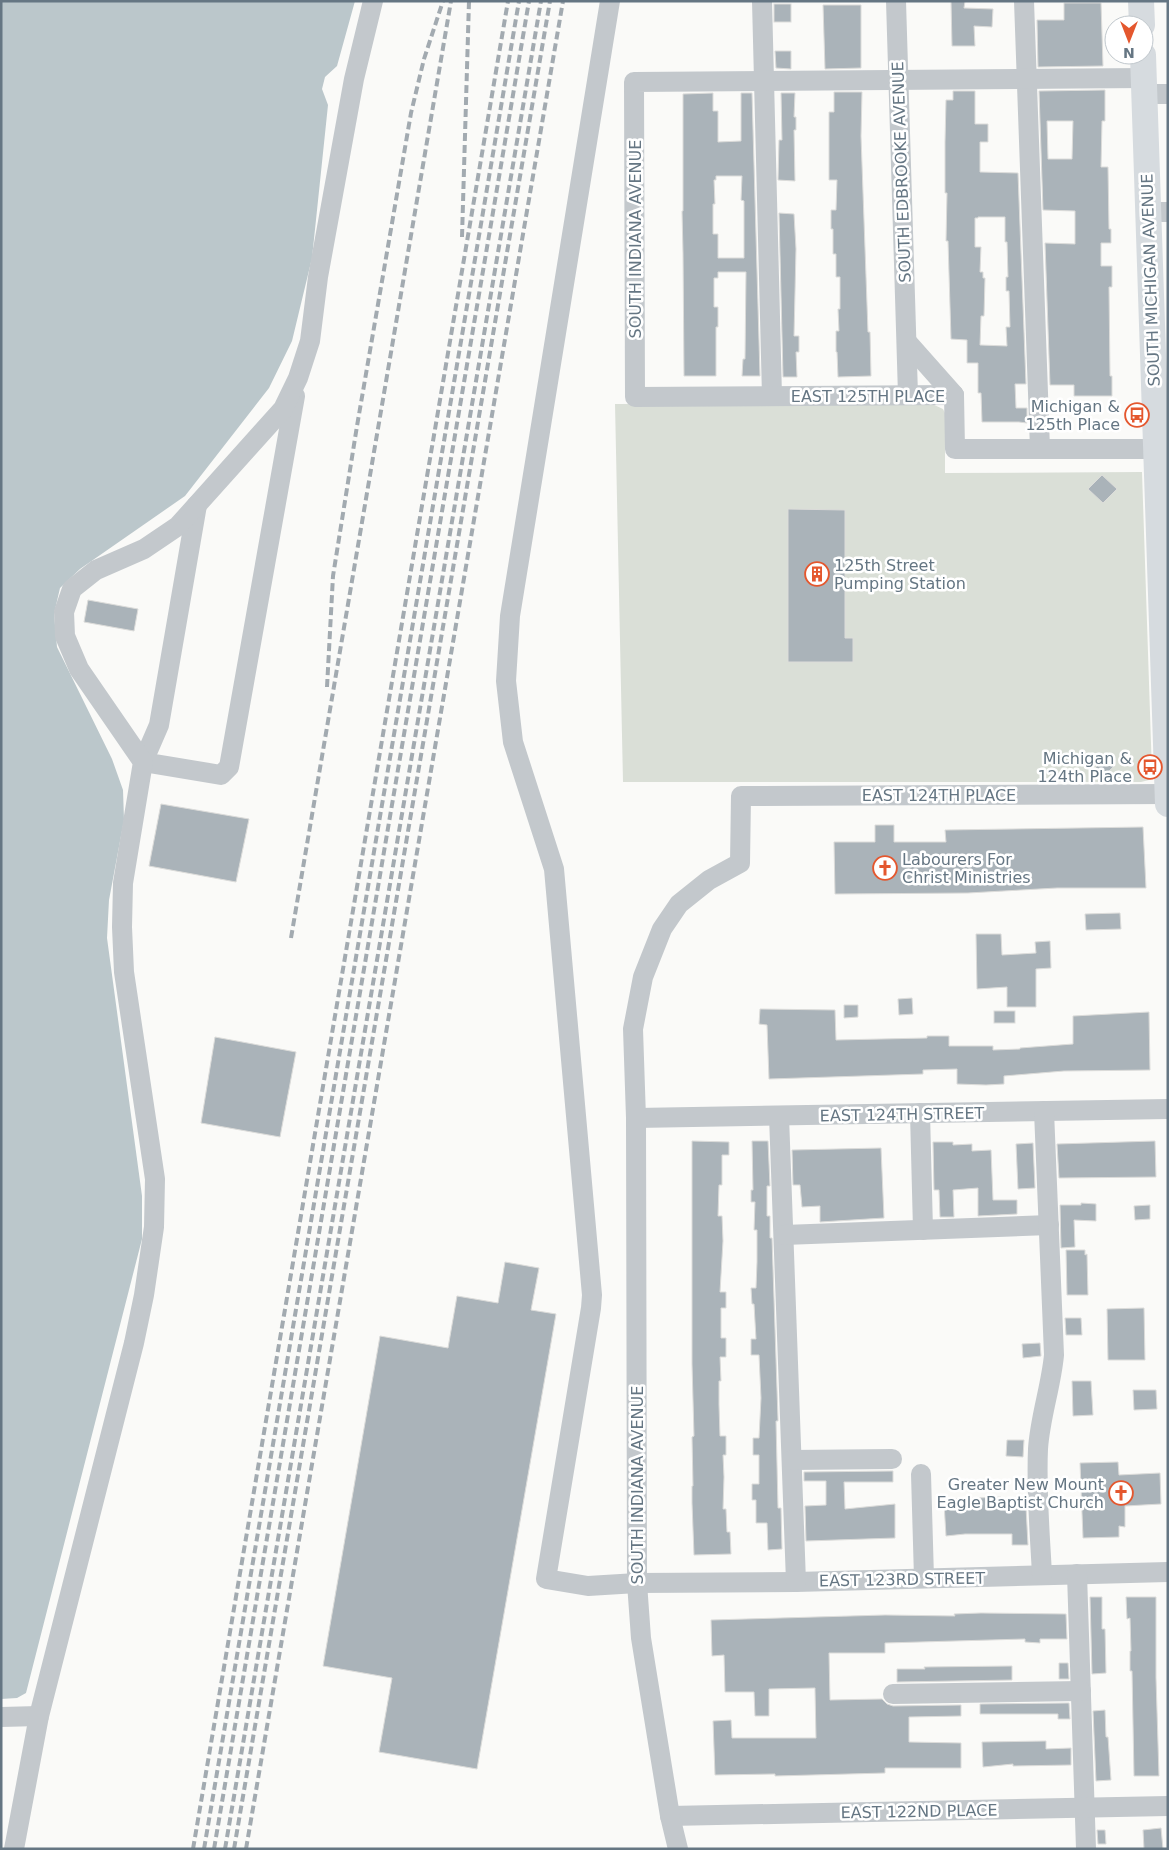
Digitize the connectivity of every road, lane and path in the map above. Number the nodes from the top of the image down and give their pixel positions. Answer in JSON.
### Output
{"nodes":[{"id":1,"x":373,"y":1,"type":"edge"},
{"id":2,"x":610,"y":1,"type":"edge"},
{"id":3,"x":762,"y":1,"type":"edge"},
{"id":4,"x":896,"y":1,"type":"edge"},
{"id":5,"x":1024,"y":1,"type":"edge"},
{"id":6,"x":1141,"y":1,"type":"edge"},
{"id":7,"x":1142,"y":15,"type":"edge"},
{"id":8,"x":1027,"y":79,"type":"junction"},
{"id":9,"x":898,"y":80,"type":"junction"},
{"id":10,"x":1150,"y":80,"type":"edge"},
{"id":11,"x":764,"y":81,"type":"junction"},
{"id":12,"x":1158,"y":212,"type":"edge"},
{"id":13,"x":1160,"y":329,"type":"edge"},
{"id":14,"x":907,"y":342,"type":"junction"},
{"id":15,"x":298,"y":378,"type":"junction"},
{"id":16,"x":954,"y":395,"type":"junction"},
{"id":17,"x":772,"y":396,"type":"junction"},
{"id":18,"x":908,"y":396,"type":"junction"},
{"id":19,"x":635,"y":397,"type":"joint"},
{"id":20,"x":1040,"y":449,"type":"junction"},
{"id":21,"x":1162,"y":449,"type":"edge"},
{"id":22,"x":197,"y":506,"type":"junction"},
{"id":23,"x":143,"y":762,"type":"junction"},
{"id":24,"x":1168,"y":794,"type":"edge"},
{"id":25,"x":741,"y":796,"type":"joint"},
{"id":26,"x":1168,"y":804,"type":"edge"},
{"id":27,"x":1168,"y":1109,"type":"edge"},
{"id":28,"x":1044,"y":1111,"type":"junction"},
{"id":29,"x":920,"y":1113,"type":"junction"},
{"id":30,"x":779,"y":1116,"type":"junction"},
{"id":31,"x":636,"y":1118,"type":"junction"},
{"id":32,"x":1048,"y":1225,"type":"junction"},
{"id":33,"x":923,"y":1230,"type":"junction"},
{"id":34,"x":784,"y":1235,"type":"junction"},
{"id":35,"x":892,"y":1459,"type":"dead end"},
{"id":36,"x":792,"y":1460,"type":"junction"},
{"id":37,"x":921,"y":1474,"type":"dead end"},
{"id":38,"x":1168,"y":1572,"type":"edge"},
{"id":39,"x":1077,"y":1574,"type":"junction"},
{"id":40,"x":1042,"y":1575,"type":"junction"},
{"id":41,"x":924,"y":1578,"type":"junction"},
{"id":42,"x":796,"y":1582,"type":"junction"},
{"id":43,"x":637,"y":1583,"type":"junction"},
{"id":44,"x":1081,"y":1691,"type":"junction"},
{"id":45,"x":894,"y":1694,"type":"dead end"},
{"id":46,"x":39,"y":1716,"type":"junction"},
{"id":47,"x":1,"y":1717,"type":"edge"},
{"id":48,"x":1168,"y":1806,"type":"edge"},
{"id":49,"x":1085,"y":1807,"type":"junction"},
{"id":50,"x":670,"y":1816,"type":"junction"},
{"id":51,"x":14,"y":1849,"type":"edge"},
{"id":52,"x":678,"y":1849,"type":"edge"},
{"id":53,"x":1086,"y":1849,"type":"edge"}],
"edges":[{"from":1,"to":15,"type":"street"},
{"from":2,"to":43,"type":"street","name":"EAST 123RD STREET"},
{"from":3,"to":11,"type":"street"},
{"from":4,"to":9,"type":"street","name":"SOUTH EDBROOKE AVENUE"},
{"from":5,"to":8,"type":"street"},
{"from":6,"to":7,"type":"main road"},
{"from":8,"to":9,"type":"street"},
{"from":8,"to":10,"type":"street"},
{"from":8,"to":20,"type":"street"},
{"from":9,"to":11,"type":"street"},
{"from":9,"to":14,"type":"street","name":"SOUTH EDBROOKE AVENUE"},
{"from":10,"to":12,"type":"main road","name":"SOUTH MICHIGAN AVENUE"},
{"from":11,"to":17,"type":"street"},
{"from":11,"to":19,"type":"street","name":"SOUTH INDIANA AVENUE"},
{"from":12,"to":13,"type":"main road","name":"SOUTH MICHIGAN AVENUE"},
{"from":13,"to":21,"type":"main road","name":"SOUTH MICHIGAN AVENUE"},
{"from":14,"to":16,"type":"street"},
{"from":14,"to":18,"type":"street","name":"SOUTH EDBROOKE AVENUE"},
{"from":15,"to":22,"type":"street"},
{"from":15,"to":23,"type":"street"},
{"from":16,"to":18,"type":"street","name":"EAST 125TH PLACE"},
{"from":16,"to":20,"type":"street","name":"EAST 125TH PLACE"},
{"from":17,"to":18,"type":"street","name":"EAST 125TH PLACE"},
{"from":17,"to":19,"type":"street","name":"EAST 125TH PLACE"},
{"from":20,"to":21,"type":"street","name":"EAST 125TH PLACE"},
{"from":21,"to":24,"type":"main road","name":"SOUTH MICHIGAN AVENUE"},
{"from":22,"to":23,"type":"street"},
{"from":22,"to":23,"type":"street"},
{"from":23,"to":46,"type":"street"},
{"from":24,"to":25,"type":"street","name":"EAST 124TH PLACE"},
{"from":24,"to":26,"type":"main road","name":"SOUTH MICHIGAN AVENUE"},
{"from":25,"to":31,"type":"street","name":"SOUTH INDIANA AVENUE"},
{"from":27,"to":28,"type":"street","name":"EAST 124TH STREET"},
{"from":28,"to":29,"type":"street","name":"EAST 124TH STREET"},
{"from":28,"to":32,"type":"street"},
{"from":29,"to":30,"type":"street","name":"EAST 124TH STREET"},
{"from":29,"to":33,"type":"street"},
{"from":30,"to":31,"type":"street","name":"EAST 124TH STREET"},
{"from":30,"to":34,"type":"street"},
{"from":31,"to":43,"type":"street","name":"SOUTH INDIANA AVENUE"},
{"from":32,"to":33,"type":"street"},
{"from":32,"to":40,"type":"street"},
{"from":33,"to":34,"type":"street"},
{"from":34,"to":36,"type":"street"},
{"from":35,"to":36,"type":"street"},
{"from":36,"to":42,"type":"street"},
{"from":37,"to":41,"type":"street"},
{"from":38,"to":39,"type":"street","name":"EAST 123RD STREET"},
{"from":39,"to":40,"type":"street","name":"EAST 123RD STREET"},
{"from":39,"to":44,"type":"street"},
{"from":40,"to":41,"type":"street","name":"EAST 123RD STREET"},
{"from":41,"to":42,"type":"street","name":"EAST 123RD STREET"},
{"from":42,"to":43,"type":"street","name":"EAST 123RD STREET"},
{"from":43,"to":50,"type":"street","name":"SOUTH INDIANA AVENUE"},
{"from":44,"to":45,"type":"street"},
{"from":44,"to":49,"type":"street"},
{"from":46,"to":47,"type":"street"},
{"from":46,"to":51,"type":"street"},
{"from":48,"to":49,"type":"street","name":"EAST 122ND PLACE"},
{"from":49,"to":50,"type":"street","name":"EAST 122ND PLACE"},
{"from":49,"to":53,"type":"street"},
{"from":50,"to":52,"type":"street","name":"SOUTH INDIANA AVENUE"}]}
